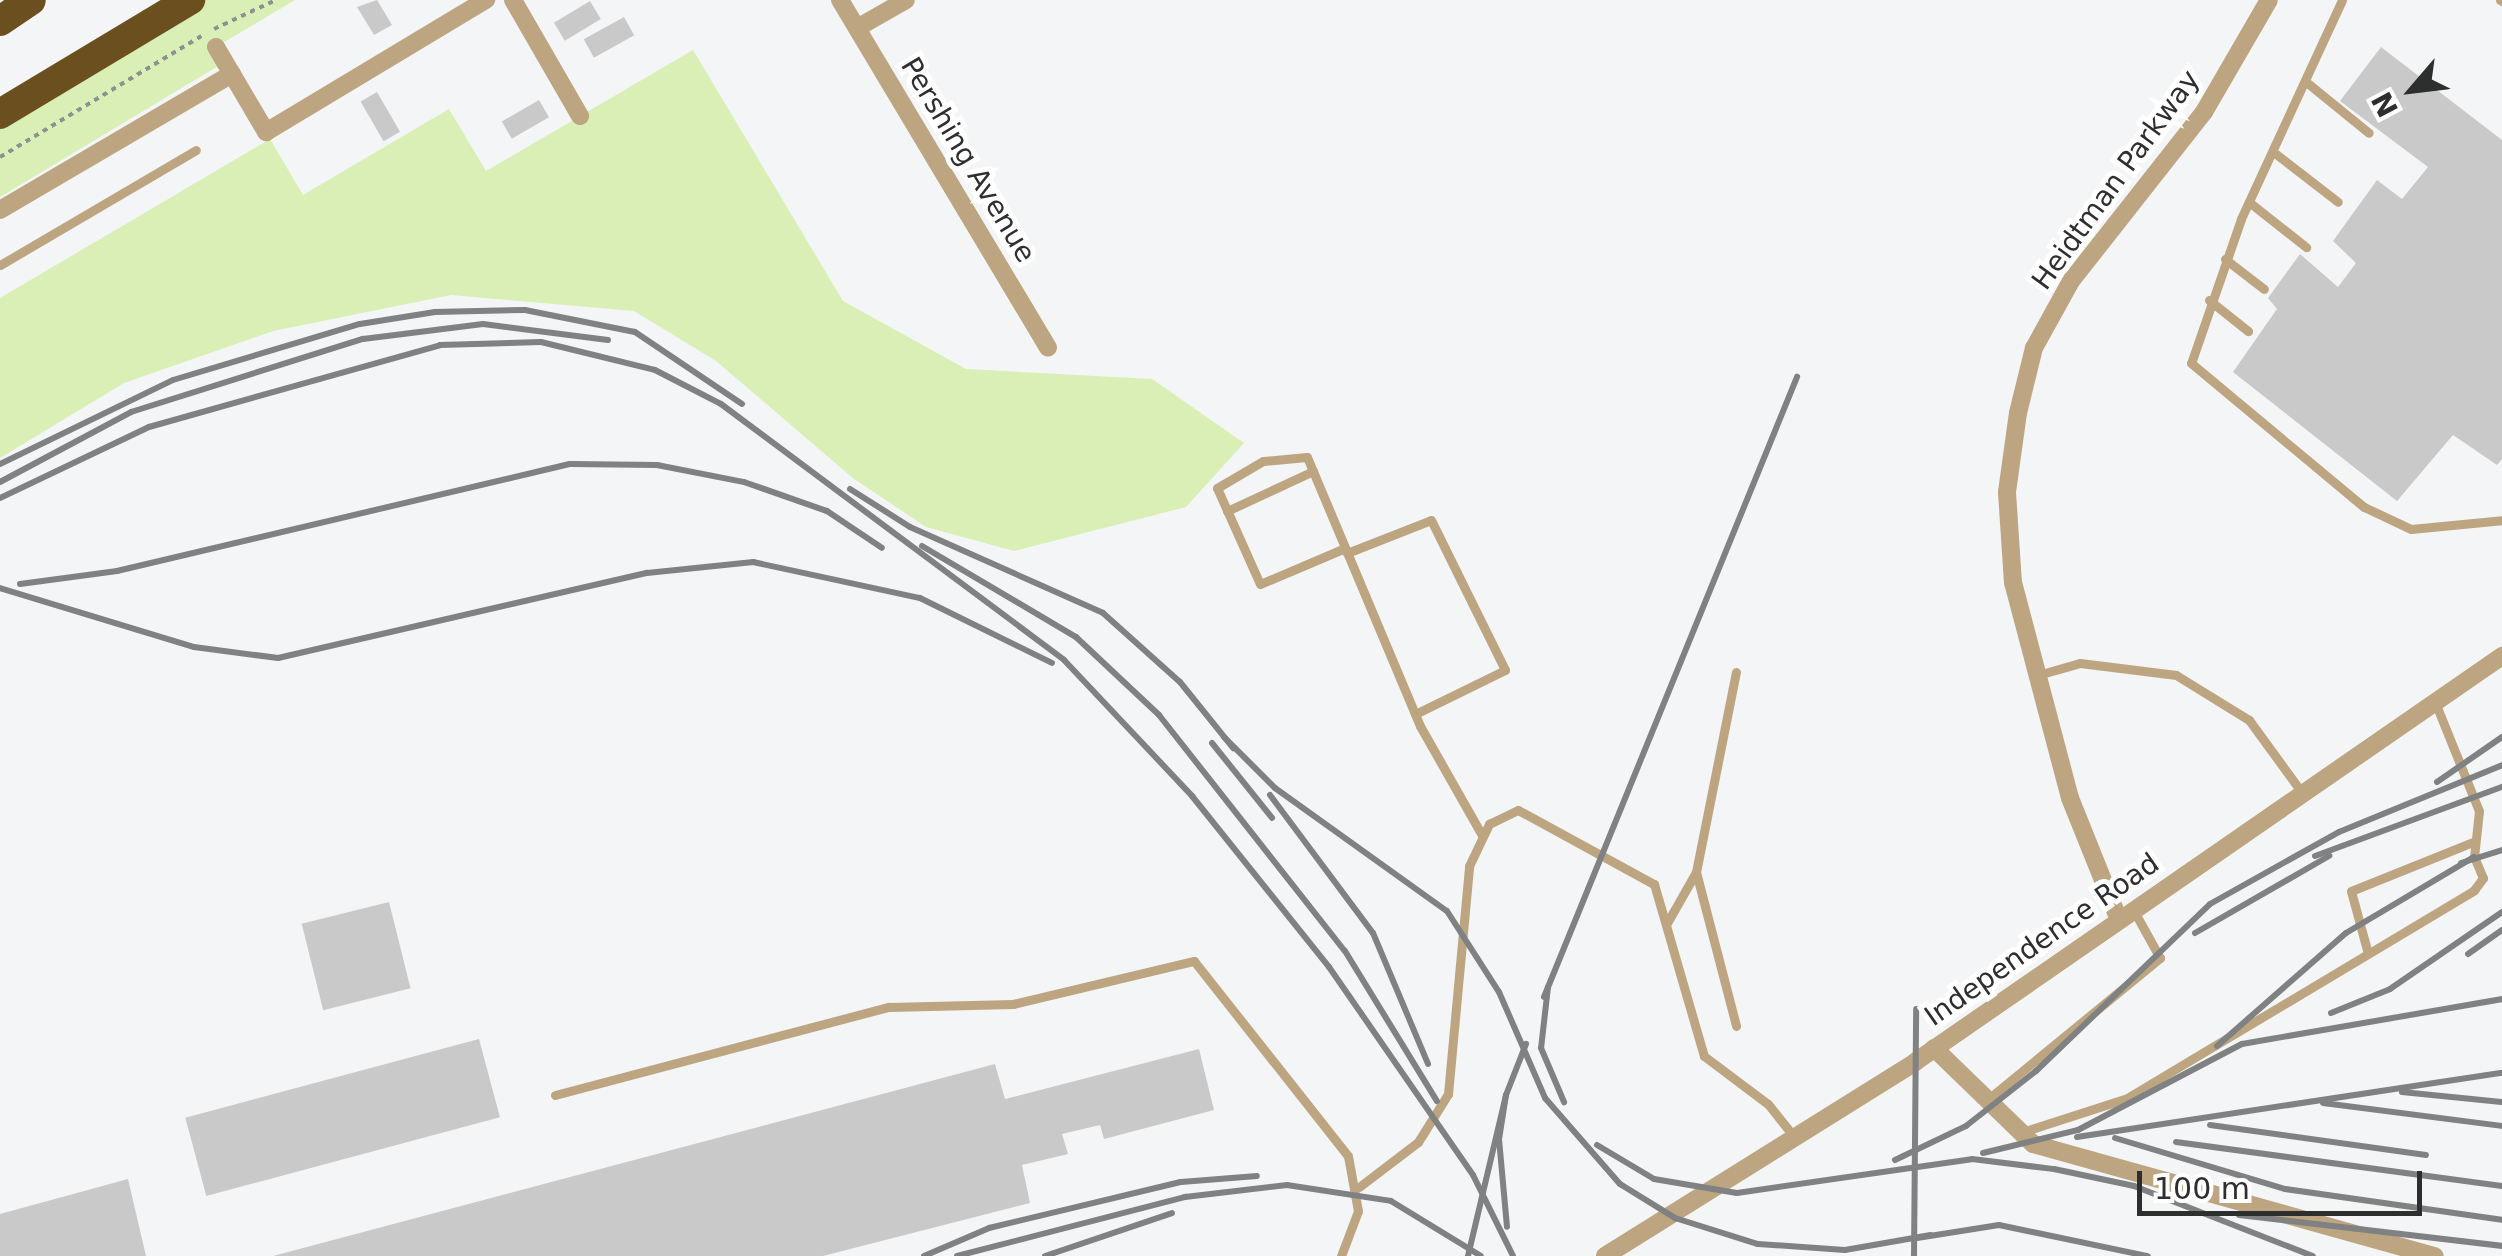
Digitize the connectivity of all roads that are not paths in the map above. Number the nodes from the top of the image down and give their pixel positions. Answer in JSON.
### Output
{"nodes":[{"id":1,"x":32,"y":0,"type":"edge"},
{"id":2,"x":190,"y":0,"type":"edge"},
{"id":3,"x":486,"y":0,"type":"edge"},
{"id":4,"x":513,"y":0,"type":"edge"},
{"id":5,"x":840,"y":0,"type":"edge"},
{"id":6,"x":906,"y":0,"type":"edge"},
{"id":7,"x":2270,"y":0,"type":"edge"},
{"id":8,"x":2342,"y":0,"type":"edge"},
{"id":9,"x":0,"y":21,"type":"edge"},
{"id":10,"x":857,"y":28,"type":"junction"},
{"id":11,"x":216,"y":47,"type":"dead end"},
{"id":12,"x":232,"y":74,"type":"junction"},
{"id":13,"x":2305,"y":81,"type":"junction"},
{"id":14,"x":0,"y":114,"type":"edge"},
{"id":15,"x":580,"y":116,"type":"dead end"},
{"id":16,"x":2369,"y":133,"type":"dead end"},
{"id":17,"x":196,"y":150,"type":"dead end"},
{"id":18,"x":2276,"y":154,"type":"junction"},
{"id":19,"x":2250,"y":202,"type":"junction"},
{"id":20,"x":2338,"y":202,"type":"dead end"},
{"id":21,"x":0,"y":210,"type":"edge"},
{"id":22,"x":2306,"y":247,"type":"dead end"},
{"id":23,"x":2225,"y":260,"type":"junction"},
{"id":24,"x":0,"y":265,"type":"edge"},
{"id":25,"x":2264,"y":290,"type":"dead end"},
{"id":26,"x":2209,"y":300,"type":"junction"},
{"id":27,"x":2248,"y":331,"type":"dead end"},
{"id":28,"x":1048,"y":347,"type":"dead end"},
{"id":29,"x":1313,"y":471,"type":"junction"},
{"id":30,"x":1227,"y":511,"type":"junction"},
{"id":31,"x":2502,"y":520,"type":"edge"},
{"id":32,"x":1346,"y":551,"type":"junction"},
{"id":33,"x":2502,"y":656,"type":"edge"},
{"id":34,"x":1736,"y":672,"type":"dead end"},
{"id":35,"x":2034,"y":676,"type":"junction"},
{"id":36,"x":2435,"y":702,"type":"junction"},
{"id":37,"x":1415,"y":714,"type":"junction"},
{"id":38,"x":2302,"y":794,"type":"junction"},
{"id":39,"x":1482,"y":835,"type":"junction"},
{"id":40,"x":2473,"y":842,"type":"junction"},
{"id":41,"x":1696,"y":872,"type":"junction"},
{"id":42,"x":2126,"y":915,"type":"junction"},
{"id":43,"x":1667,"y":923,"type":"junction"},
{"id":44,"x":2367,"y":950,"type":"junction"},
{"id":45,"x":1736,"y":1026,"type":"dead end"},
{"id":46,"x":1934,"y":1048,"type":"junction"},
{"id":47,"x":554,"y":1094,"type":"dead end"},
{"id":48,"x":1988,"y":1100,"type":"junction"},
{"id":49,"x":2022,"y":1132,"type":"junction"},
{"id":50,"x":1795,"y":1138,"type":"junction"},
{"id":51,"x":1358,"y":1187,"type":"junction"},
{"id":52,"x":1341,"y":1256,"type":"edge"},
{"id":53,"x":1605,"y":1256,"type":"edge"},
{"id":54,"x":2435,"y":1256,"type":"edge"}],
"edges":[{"from":1,"to":9,"type":"highway"},
{"from":2,"to":14,"type":"highway"},
{"from":3,"to":12,"type":"street"},
{"from":4,"to":15,"type":"street"},
{"from":5,"to":10,"type":"street","name":"Pershing Avenue"},
{"from":6,"to":10,"type":"street"},
{"from":7,"to":35,"type":"street","name":"Heidtman Parkway"},
{"from":8,"to":13,"type":"lane"},
{"from":10,"to":28,"type":"street","name":"Pershing Avenue"},
{"from":11,"to":12,"type":"street"},
{"from":12,"to":21,"type":"street"},
{"from":13,"to":16,"type":"lane"},
{"from":13,"to":18,"type":"lane"},
{"from":17,"to":24,"type":"lane"},
{"from":18,"to":19,"type":"lane"},
{"from":18,"to":20,"type":"lane"},
{"from":19,"to":22,"type":"lane"},
{"from":19,"to":23,"type":"lane"},
{"from":23,"to":25,"type":"lane"},
{"from":23,"to":26,"type":"lane"},
{"from":26,"to":27,"type":"lane"},
{"from":26,"to":31,"type":"lane"},
{"from":29,"to":30,"type":"lane"},
{"from":29,"to":30,"type":"lane"},
{"from":29,"to":32,"type":"lane"},
{"from":30,"to":32,"type":"lane"},
{"from":32,"to":37,"type":"lane"},
{"from":32,"to":37,"type":"lane"},
{"from":33,"to":36,"type":"street","name":"Independence Road"},
{"from":34,"to":41,"type":"lane"},
{"from":35,"to":38,"type":"lane"},
{"from":35,"to":42,"type":"street","name":"Heidtman Parkway"},
{"from":36,"to":38,"type":"street","name":"Independence Road"},
{"from":36,"to":40,"type":"lane"},
{"from":37,"to":39,"type":"lane"},
{"from":38,"to":42,"type":"street","name":"Independence Road"},
{"from":39,"to":43,"type":"lane"},
{"from":39,"to":51,"type":"lane"},
{"from":40,"to":44,"type":"lane"},
{"from":40,"to":44,"type":"lane"},
{"from":41,"to":43,"type":"lane"},
{"from":41,"to":45,"type":"lane"},
{"from":42,"to":46,"type":"street","name":"Independence Road"},
{"from":42,"to":48,"type":"lane"},
{"from":43,"to":50,"type":"lane"},
{"from":44,"to":49,"type":"lane"},
{"from":46,"to":48,"type":"street"},
{"from":46,"to":50,"type":"street","name":"Independence Road"},
{"from":47,"to":51,"type":"lane"},
{"from":48,"to":49,"type":"street"},
{"from":49,"to":54,"type":"street"},
{"from":50,"to":53,"type":"street","name":"Independence Road"},
{"from":51,"to":52,"type":"lane"}]}
